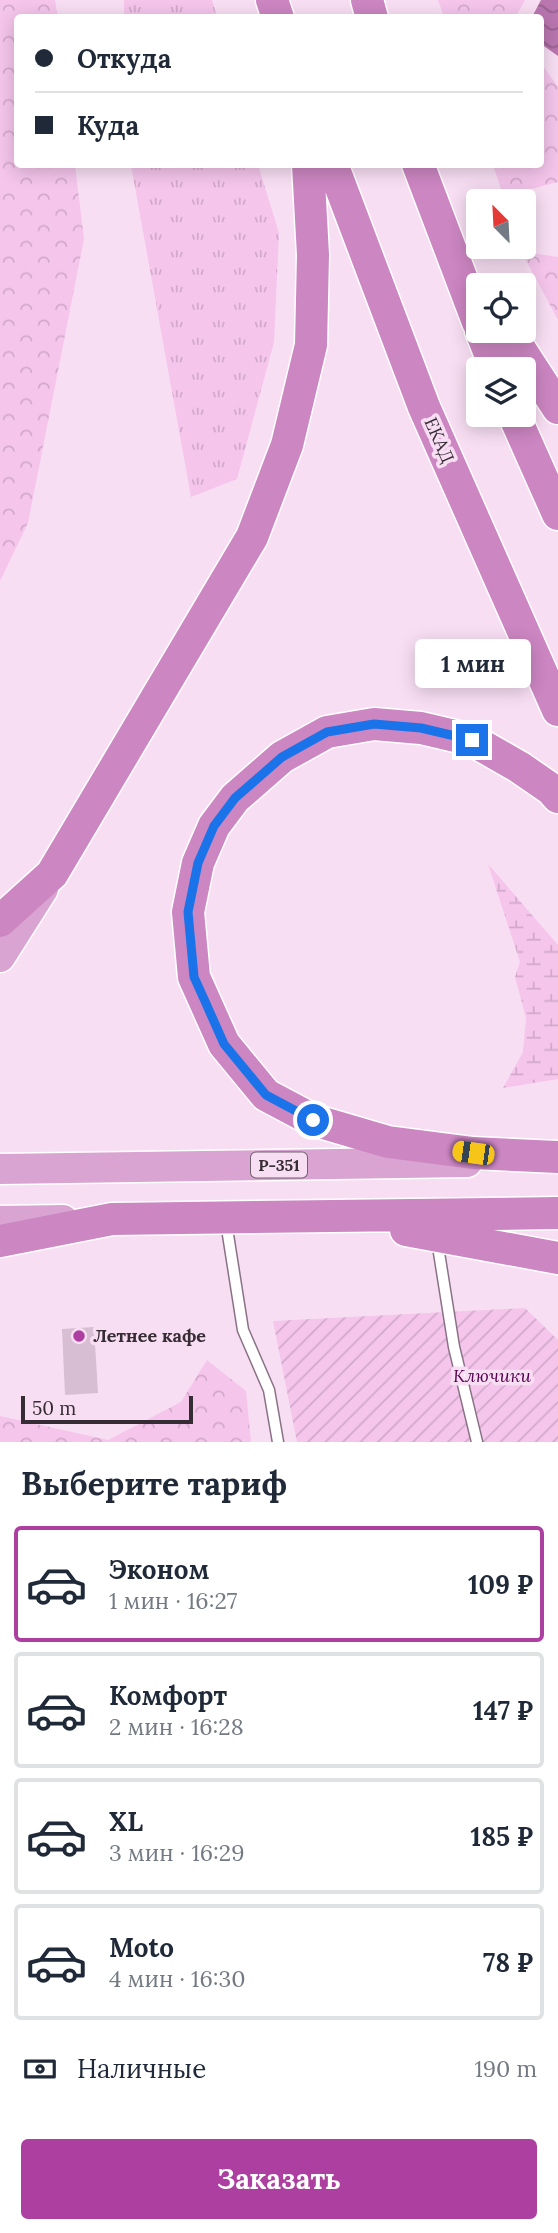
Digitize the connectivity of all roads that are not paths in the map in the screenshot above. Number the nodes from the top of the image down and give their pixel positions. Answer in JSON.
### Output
{"nodes":[{"id":1,"x":308,"y":168,"type":"edge"},
{"id":2,"x":334,"y":168,"type":"edge"},
{"id":3,"x":420,"y":168,"type":"edge"},
{"id":4,"x":420,"y":168,"type":"edge"},
{"id":5,"x":474,"y":273,"type":"edge"},
{"id":6,"x":466,"y":290,"type":"edge"},
{"id":7,"x":516,"y":343,"type":"edge"},
{"id":8,"x":558,"y":408,"type":"edge"},
{"id":9,"x":519,"y":427,"type":"edge"},
{"id":10,"x":558,"y":514,"type":"edge"},
{"id":11,"x":558,"y":710,"type":"edge"},
{"id":12,"x":558,"y":797,"type":"edge"},
{"id":13,"x":52,"y":874,"type":"junction"},
{"id":14,"x":0,"y":921,"type":"edge"},
{"id":15,"x":0,"y":957,"type":"edge"},
{"id":16,"x":558,"y":1159,"type":"edge"},
{"id":17,"x":0,"y":1169,"type":"edge"},
{"id":18,"x":558,"y":1213,"type":"edge"},
{"id":19,"x":112,"y":1219,"type":"junction"},
{"id":20,"x":226,"y":1219,"type":"junction"},
{"id":21,"x":0,"y":1221,"type":"edge"},
{"id":22,"x":437,"y":1225,"type":"junction"},
{"id":23,"x":0,"y":1241,"type":"edge"},
{"id":24,"x":558,"y":1258,"type":"edge"},
{"id":25,"x":278,"y":1442,"type":"edge"},
{"id":26,"x":477,"y":1442,"type":"edge"}],
"edges":[{"from":1,"to":13,"type":"highway"},
{"from":2,"to":11,"type":"highway","name":"ЕКАД"},
{"from":3,"to":5,"type":"highway"},
{"from":4,"to":6,"type":"highway"},
{"from":7,"to":8,"type":"highway"},
{"from":9,"to":10,"type":"highway"},
{"from":12,"to":16,"type":"highway"},
{"from":13,"to":14,"type":"highway"},
{"from":13,"to":15,"type":"main road"},
{"from":16,"to":17,"type":"main road","number":"Р-351"},
{"from":18,"to":22,"type":"highway"},
{"from":19,"to":20,"type":"highway"},
{"from":19,"to":21,"type":"main road"},
{"from":19,"to":23,"type":"highway"},
{"from":20,"to":22,"type":"highway"},
{"from":20,"to":25,"type":"lane"},
{"from":22,"to":24,"type":"highway"},
{"from":22,"to":26,"type":"lane"}]}
